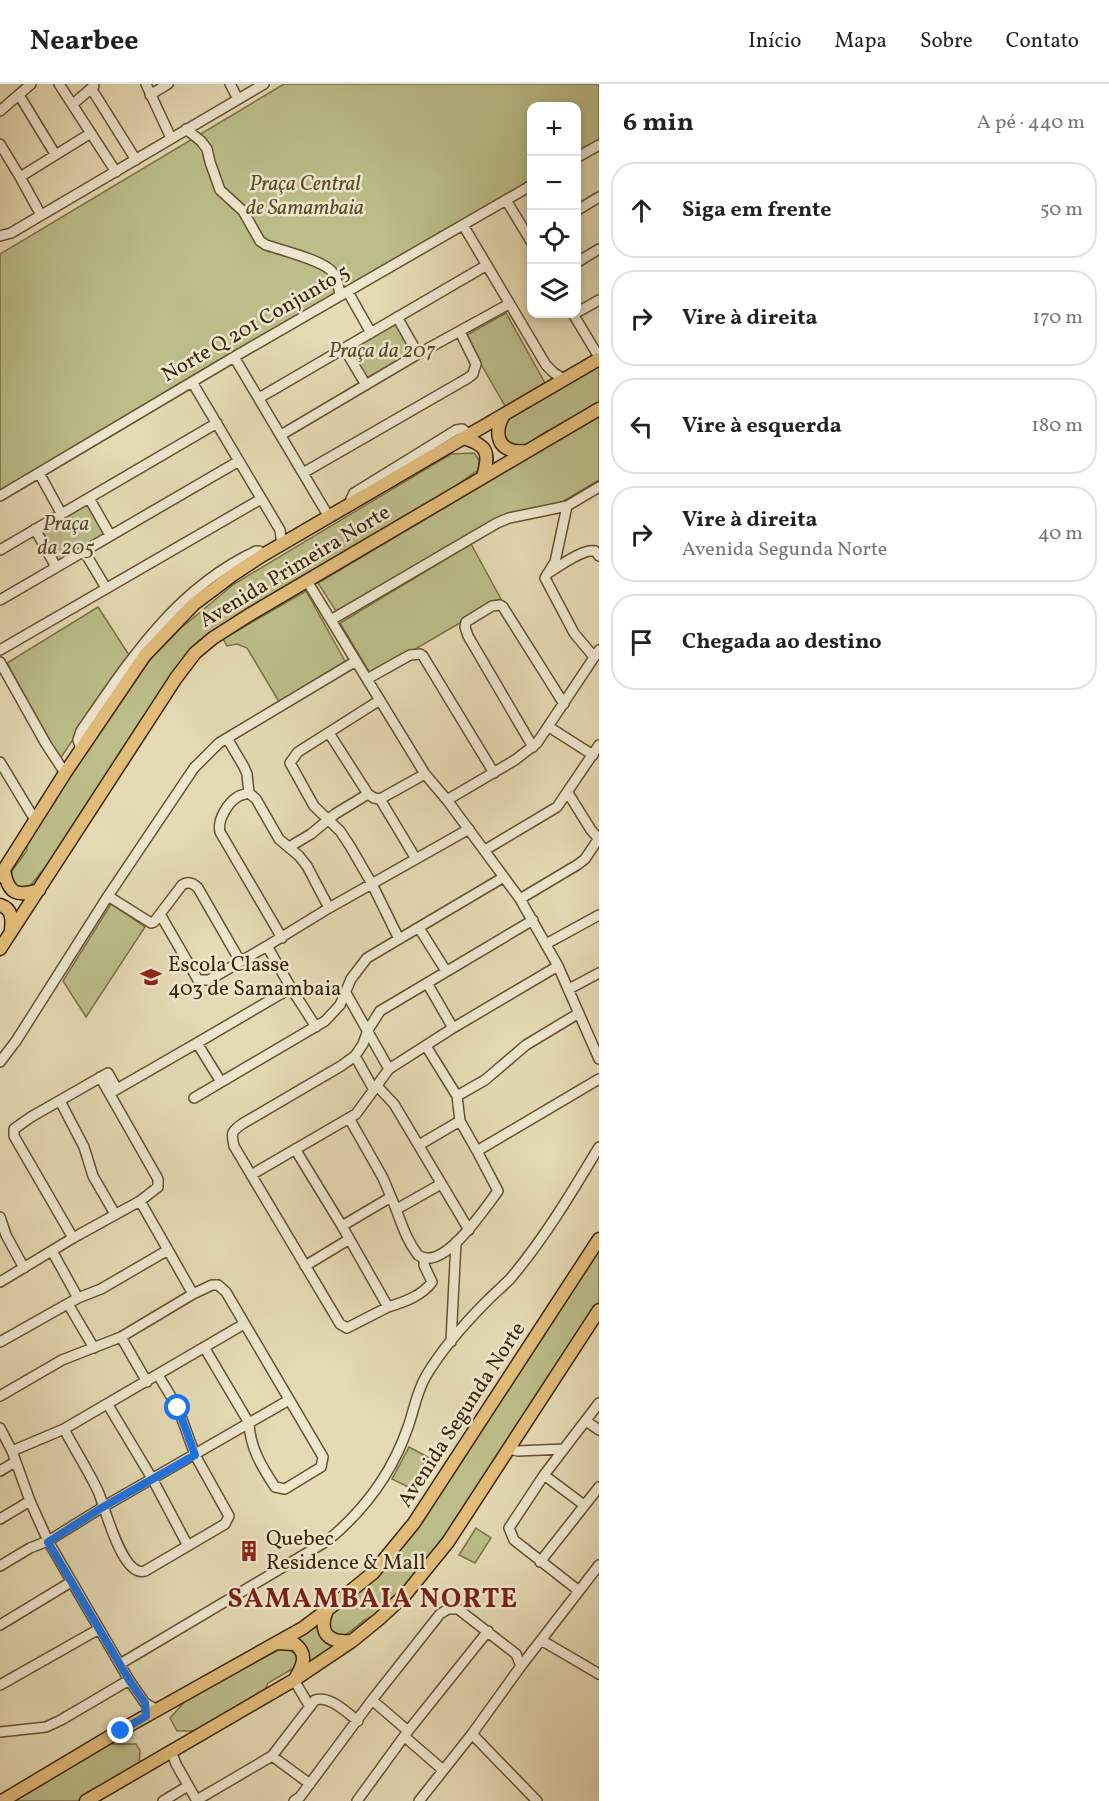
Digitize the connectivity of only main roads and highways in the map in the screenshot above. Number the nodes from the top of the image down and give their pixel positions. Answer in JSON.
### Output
{"nodes":[{"id":1,"x":599,"y":358,"type":"edge"},
{"id":2,"x":599,"y":409,"type":"edge"},
{"id":3,"x":504,"y":414,"type":"junction"},
{"id":4,"x":466,"y":436,"type":"junction"},
{"id":5,"x":527,"y":451,"type":"junction"},
{"id":6,"x":483,"y":477,"type":"junction"},
{"id":7,"x":2,"y":873,"type":"edge"},
{"id":8,"x":39,"y":890,"type":"junction"},
{"id":9,"x":0,"y":905,"type":"edge"},
{"id":10,"x":11,"y":933,"type":"junction"},
{"id":11,"x":0,"y":949,"type":"edge"},
{"id":12,"x":599,"y":1239,"type":"edge"},
{"id":13,"x":599,"y":1310,"type":"edge"},
{"id":14,"x":327,"y":1610,"type":"junction"},
{"id":15,"x":352,"y":1641,"type":"junction"},
{"id":16,"x":276,"y":1643,"type":"junction"},
{"id":17,"x":294,"y":1680,"type":"junction"},
{"id":18,"x":2,"y":1801,"type":"edge"},
{"id":19,"x":86,"y":1801,"type":"edge"}],
"edges":[{"from":1,"to":3,"type":"main road","name":"Avenida Primeira Norte"},
{"from":2,"to":5,"type":"main road","name":"Avenida Primeira Norte"},
{"from":3,"to":4,"type":"main road","name":"Avenida Primeira Norte"},
{"from":3,"to":5,"type":"main road"},
{"from":4,"to":6,"type":"main road"},
{"from":4,"to":7,"type":"main road","name":"Avenida Primeira Norte"},
{"from":5,"to":6,"type":"main road","name":"Avenida Primeira Norte"},
{"from":6,"to":8,"type":"main road","name":"Avenida Primeira Norte"},
{"from":7,"to":8,"type":"main road"},
{"from":8,"to":10,"type":"main road","name":"Avenida Primeira Norte"},
{"from":9,"to":10,"type":"main road"},
{"from":10,"to":11,"type":"main road","name":"Avenida Primeira Norte"},
{"from":12,"to":14,"type":"main road","name":"Avenida Segunda Norte"},
{"from":13,"to":15,"type":"main road"},
{"from":14,"to":15,"type":"main road"},
{"from":14,"to":16,"type":"main road","name":"Avenida Segunda Norte"},
{"from":15,"to":17,"type":"main road"},
{"from":16,"to":17,"type":"main road"},
{"from":16,"to":18,"type":"main road","name":"Avenida Segunda Norte"},
{"from":17,"to":19,"type":"main road"}]}
